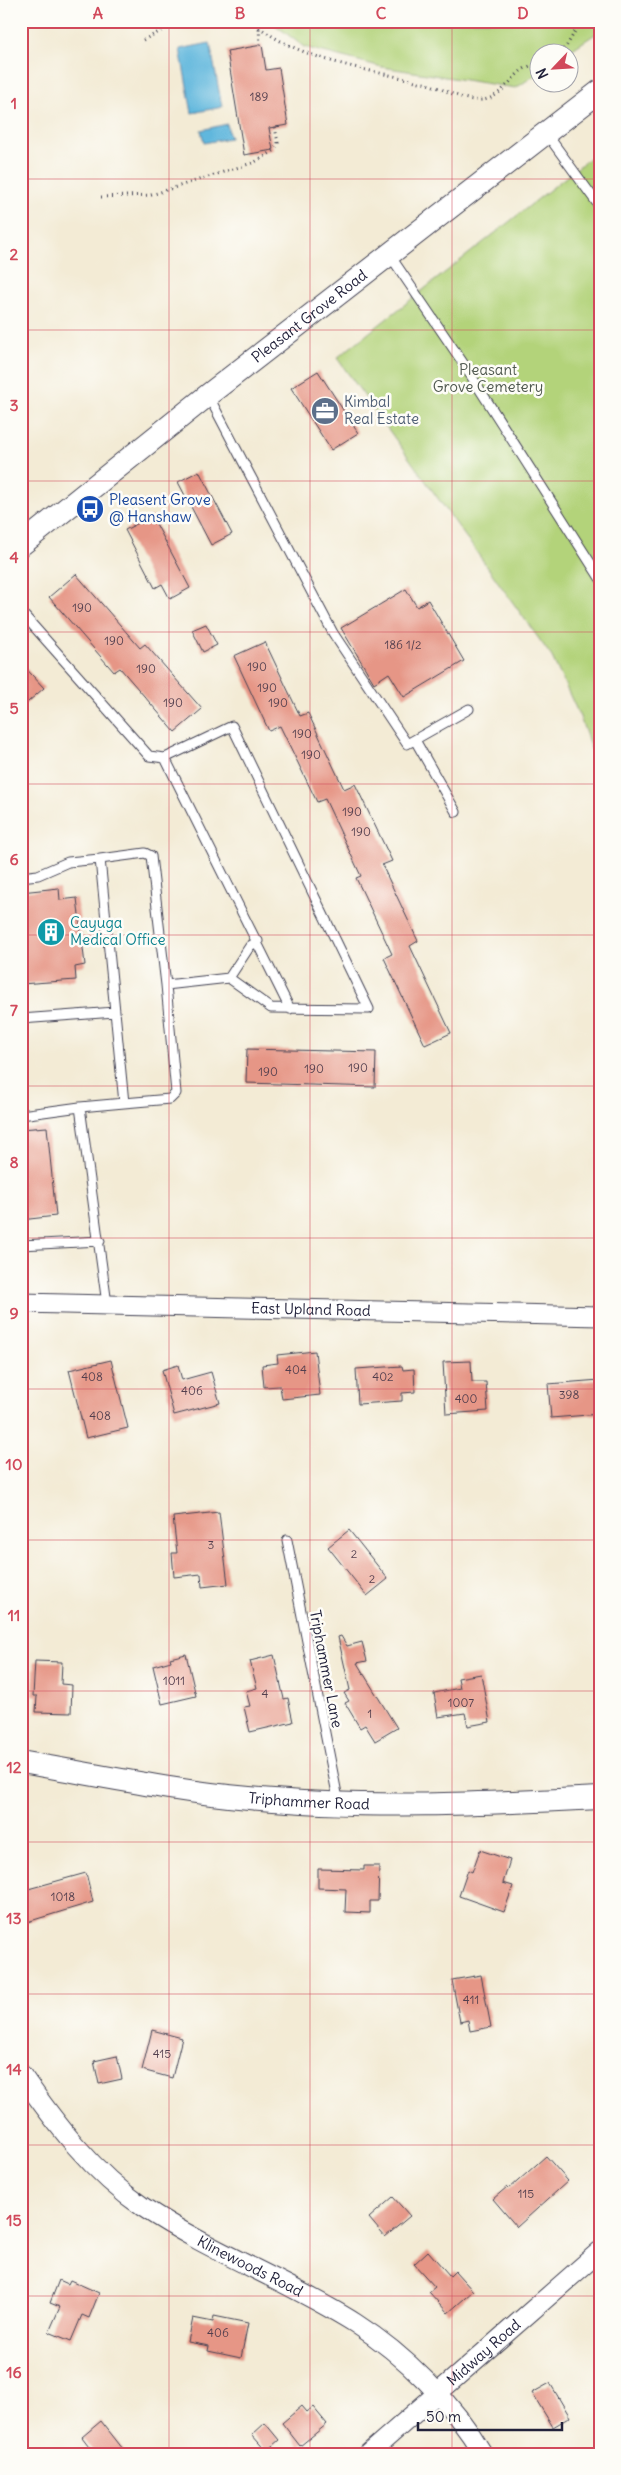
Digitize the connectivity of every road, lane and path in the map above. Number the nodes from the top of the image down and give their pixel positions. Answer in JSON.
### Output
{"nodes":[{"id":1,"x":181,"y":21,"type":"edge"},
{"id":2,"x":252,"y":21,"type":"edge"},
{"id":3,"x":581,"y":21,"type":"edge"},
{"id":4,"x":259,"y":27,"type":"junction"},
{"id":5,"x":143,"y":40,"type":"dead end"},
{"id":6,"x":569,"y":42,"type":"edge"},
{"id":7,"x":260,"y":46,"type":"dead end"},
{"id":8,"x":528,"y":67,"type":"edge"},
{"id":9,"x":598,"y":97,"type":"edge"},
{"id":10,"x":275,"y":127,"type":"dead end"},
{"id":11,"x":546,"y":133,"type":"junction"},
{"id":12,"x":101,"y":197,"type":"dead end"},
{"id":13,"x":600,"y":207,"type":"edge"},
{"id":14,"x":388,"y":254,"type":"junction"},
{"id":15,"x":208,"y":395,"type":"junction"},
{"id":16,"x":21,"y":545,"type":"edge"},
{"id":17,"x":600,"y":578,"type":"edge"},
{"id":18,"x":21,"y":612,"type":"edge"},
{"id":19,"x":469,"y":709,"type":"dead end"},
{"id":20,"x":415,"y":740,"type":"junction"},
{"id":21,"x":165,"y":758,"type":"junction"},
{"id":22,"x":456,"y":812,"type":"dead end"},
{"id":23,"x":100,"y":859,"type":"junction"},
{"id":24,"x":21,"y":877,"type":"edge"},
{"id":25,"x":258,"y":942,"type":"junction"},
{"id":26,"x":229,"y":978,"type":"junction"},
{"id":27,"x":166,"y":985,"type":"junction"},
{"id":28,"x":290,"y":1009,"type":"junction"},
{"id":29,"x":115,"y":1012,"type":"junction"},
{"id":30,"x":21,"y":1019,"type":"edge"},
{"id":31,"x":124,"y":1103,"type":"junction"},
{"id":32,"x":80,"y":1107,"type":"junction"},
{"id":33,"x":21,"y":1115,"type":"edge"},
{"id":34,"x":100,"y":1241,"type":"junction"},
{"id":35,"x":21,"y":1245,"type":"edge"},
{"id":36,"x":21,"y":1303,"type":"edge"},
{"id":37,"x":107,"y":1304,"type":"junction"},
{"id":38,"x":600,"y":1316,"type":"edge"},
{"id":39,"x":287,"y":1540,"type":"dead end"},
{"id":40,"x":21,"y":1762,"type":"edge"},
{"id":41,"x":600,"y":1798,"type":"edge"},
{"id":42,"x":339,"y":1804,"type":"junction"},
{"id":43,"x":21,"y":2074,"type":"edge"},
{"id":44,"x":600,"y":2251,"type":"edge"},
{"id":45,"x":436,"y":2394,"type":"junction"},
{"id":46,"x":368,"y":2454,"type":"edge"},
{"id":47,"x":484,"y":2454,"type":"edge"}],
"edges":[{"from":1,"to":5,"type":"path"},
{"from":2,"to":4,"type":"path"},
{"from":3,"to":6,"type":"path"},
{"from":4,"to":7,"type":"path"},
{"from":4,"to":8,"type":"path"},
{"from":9,"to":11,"type":"street","name":"Pleasant Grove Road"},
{"from":10,"to":12,"type":"path"},
{"from":11,"to":13,"type":"lane"},
{"from":11,"to":14,"type":"street","name":"Pleasant Grove Road"},
{"from":14,"to":15,"type":"street","name":"Pleasant Grove Road"},
{"from":14,"to":17,"type":"lane"},
{"from":15,"to":16,"type":"street","name":"Pleasant Grove Road"},
{"from":15,"to":20,"type":"lane"},
{"from":18,"to":21,"type":"lane"},
{"from":19,"to":20,"type":"lane"},
{"from":20,"to":22,"type":"lane"},
{"from":21,"to":25,"type":"lane"},
{"from":21,"to":28,"type":"lane"},
{"from":23,"to":24,"type":"lane"},
{"from":23,"to":27,"type":"lane"},
{"from":23,"to":29,"type":"lane"},
{"from":25,"to":26,"type":"lane"},
{"from":25,"to":28,"type":"lane"},
{"from":26,"to":27,"type":"lane"},
{"from":26,"to":28,"type":"lane"},
{"from":27,"to":31,"type":"lane"},
{"from":29,"to":30,"type":"lane"},
{"from":29,"to":31,"type":"lane"},
{"from":31,"to":32,"type":"lane"},
{"from":32,"to":33,"type":"lane"},
{"from":32,"to":34,"type":"lane"},
{"from":34,"to":35,"type":"lane"},
{"from":34,"to":37,"type":"lane"},
{"from":36,"to":37,"type":"street","name":"East Upland Road"},
{"from":37,"to":38,"type":"street","name":"East Upland Road"},
{"from":39,"to":42,"type":"lane","name":"Triphammer Lane"},
{"from":40,"to":42,"type":"street","name":"Triphammer Road"},
{"from":41,"to":42,"type":"street","name":"Triphammer Road"},
{"from":43,"to":45,"type":"street","name":"Klinewoods Road"},
{"from":44,"to":45,"type":"street","name":"Midway Road"},
{"from":45,"to":46,"type":"street","name":"Midway Road"},
{"from":45,"to":47,"type":"street","name":"Klinewoods Road"}]}
